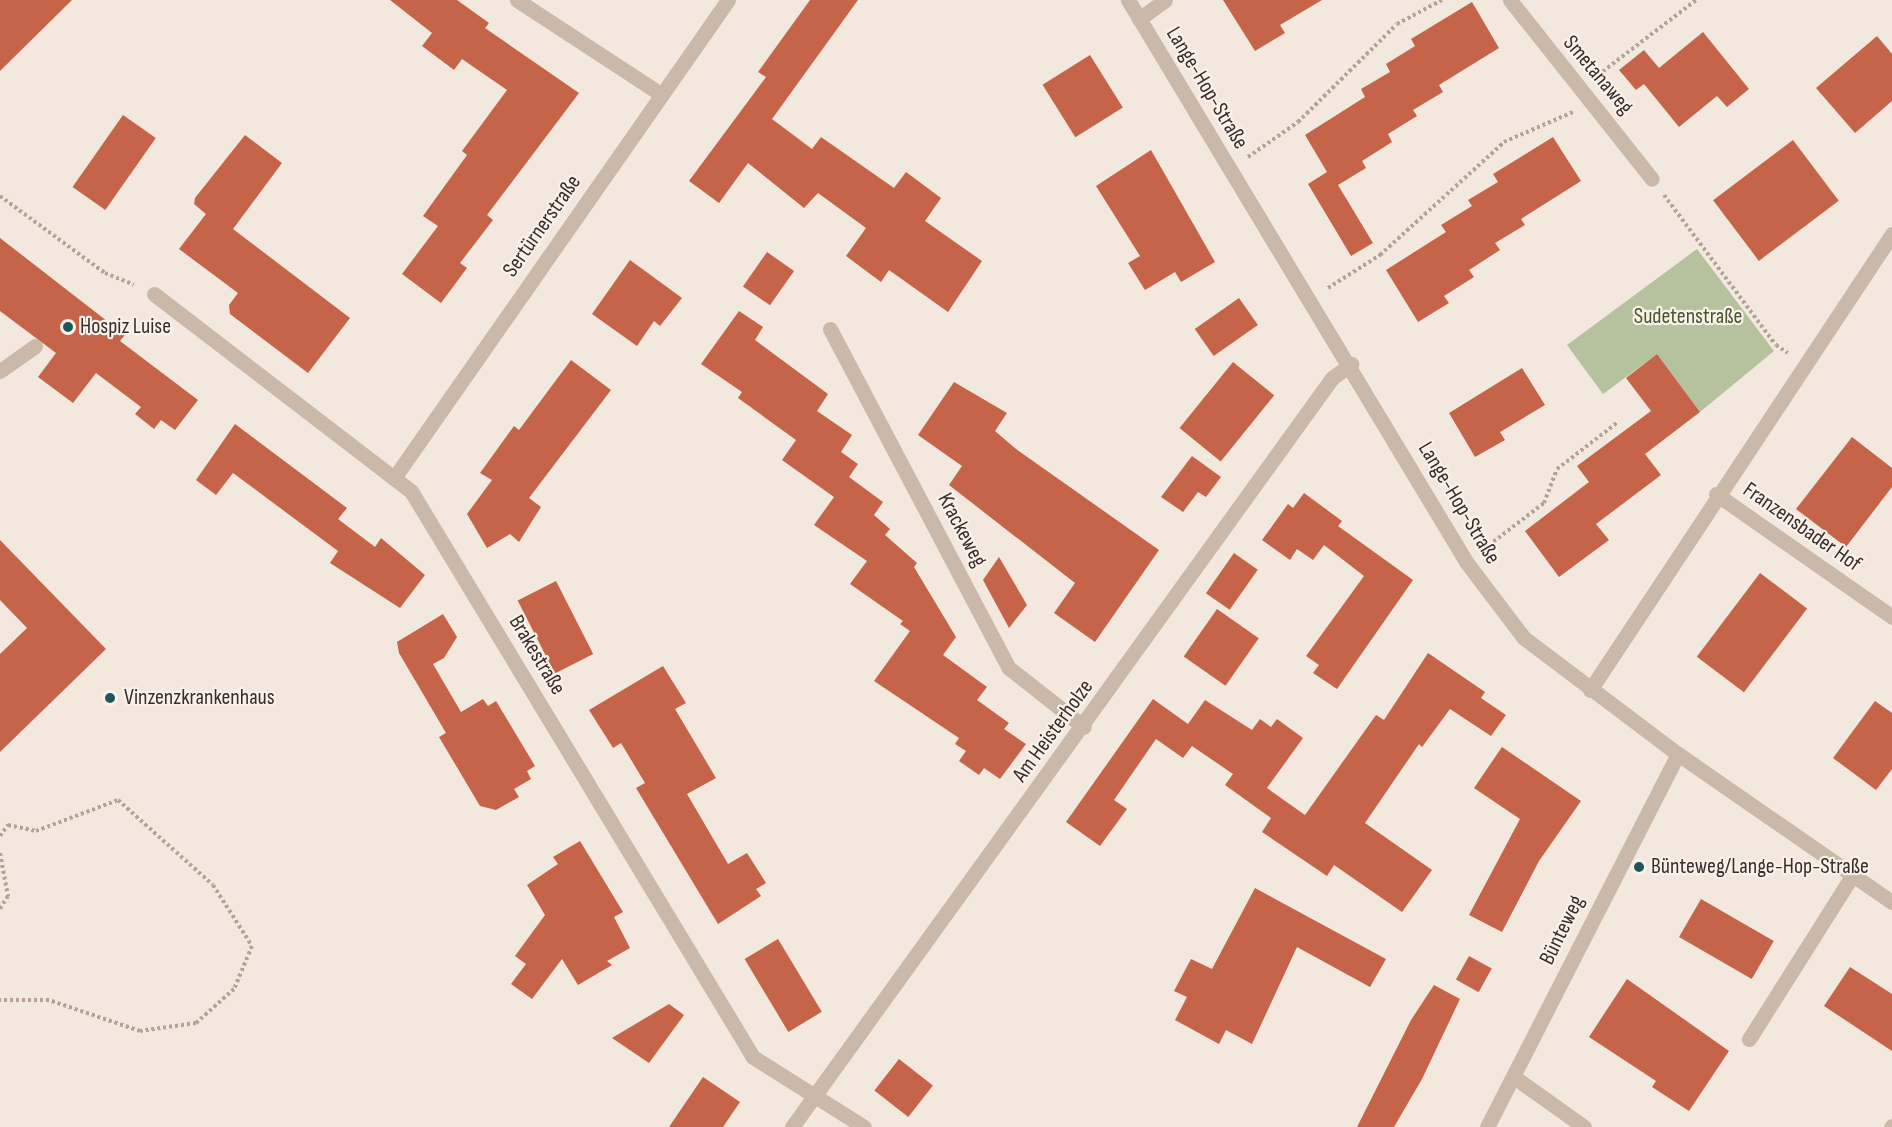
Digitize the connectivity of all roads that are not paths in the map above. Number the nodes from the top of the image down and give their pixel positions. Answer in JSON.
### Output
{"nodes":[{"id":1,"x":517,"y":0,"type":"edge"},
{"id":2,"x":728,"y":0,"type":"edge"},
{"id":3,"x":1128,"y":0,"type":"edge"},
{"id":4,"x":1165,"y":0,"type":"edge"},
{"id":5,"x":1510,"y":0,"type":"edge"},
{"id":6,"x":1139,"y":20,"type":"junction"},
{"id":7,"x":662,"y":94,"type":"junction"},
{"id":8,"x":1652,"y":179,"type":"road end"},
{"id":9,"x":1892,"y":234,"type":"edge"},
{"id":10,"x":154,"y":294,"type":"road end"},
{"id":11,"x":830,"y":329,"type":"dead end"},
{"id":12,"x":35,"y":346,"type":"dead end"},
{"id":13,"x":1351,"y":364,"type":"junction"},
{"id":14,"x":0,"y":371,"type":"edge"},
{"id":15,"x":393,"y":478,"type":"junction"},
{"id":16,"x":1716,"y":494,"type":"junction"},
{"id":17,"x":1892,"y":617,"type":"edge"},
{"id":18,"x":1590,"y":690,"type":"junction"},
{"id":19,"x":1084,"y":727,"type":"junction"},
{"id":20,"x":1678,"y":754,"type":"junction"},
{"id":21,"x":1852,"y":876,"type":"junction"},
{"id":22,"x":1892,"y":902,"type":"edge"},
{"id":23,"x":1749,"y":1039,"type":"dead end"},
{"id":24,"x":1514,"y":1077,"type":"junction"},
{"id":25,"x":816,"y":1094,"type":"junction"},
{"id":26,"x":792,"y":1127,"type":"edge"},
{"id":27,"x":864,"y":1127,"type":"edge"},
{"id":28,"x":1487,"y":1127,"type":"edge"},
{"id":29,"x":1584,"y":1127,"type":"edge"}],
"edges":[{"from":1,"to":7,"type":"street"},
{"from":2,"to":7,"type":"street","name":"Sertürnerstraße"},
{"from":3,"to":6,"type":"street","name":"Lange-Hop-Straße"},
{"from":4,"to":6,"type":"street"},
{"from":5,"to":8,"type":"street","name":"Smetanaweg"},
{"from":6,"to":13,"type":"street","name":"Lange-Hop-Straße"},
{"from":7,"to":15,"type":"street","name":"Sertürnerstraße"},
{"from":9,"to":16,"type":"street"},
{"from":10,"to":15,"type":"street","name":"Brakestraße"},
{"from":11,"to":19,"type":"street","name":"Krackeweg"},
{"from":12,"to":14,"type":"street"},
{"from":13,"to":18,"type":"street","name":"Lange-Hop-Straße"},
{"from":13,"to":19,"type":"street","name":"Am Heisterholze"},
{"from":15,"to":25,"type":"street","name":"Brakestraße"},
{"from":16,"to":17,"type":"street","name":"Franzensbader Hof"},
{"from":16,"to":18,"type":"street"},
{"from":18,"to":20,"type":"street","name":"Lange-Hop-Straße"},
{"from":19,"to":25,"type":"street","name":"Am Heisterholze"},
{"from":20,"to":21,"type":"street","name":"Lange-Hop-Straße"},
{"from":20,"to":24,"type":"street","name":"Bünteweg"},
{"from":21,"to":22,"type":"street","name":"Lange-Hop-Straße"},
{"from":21,"to":23,"type":"street"},
{"from":24,"to":28,"type":"street","name":"Bünteweg"},
{"from":24,"to":29,"type":"street"},
{"from":25,"to":26,"type":"street","name":"Am Heisterholze"},
{"from":25,"to":27,"type":"street","name":"Brakestraße"}]}
